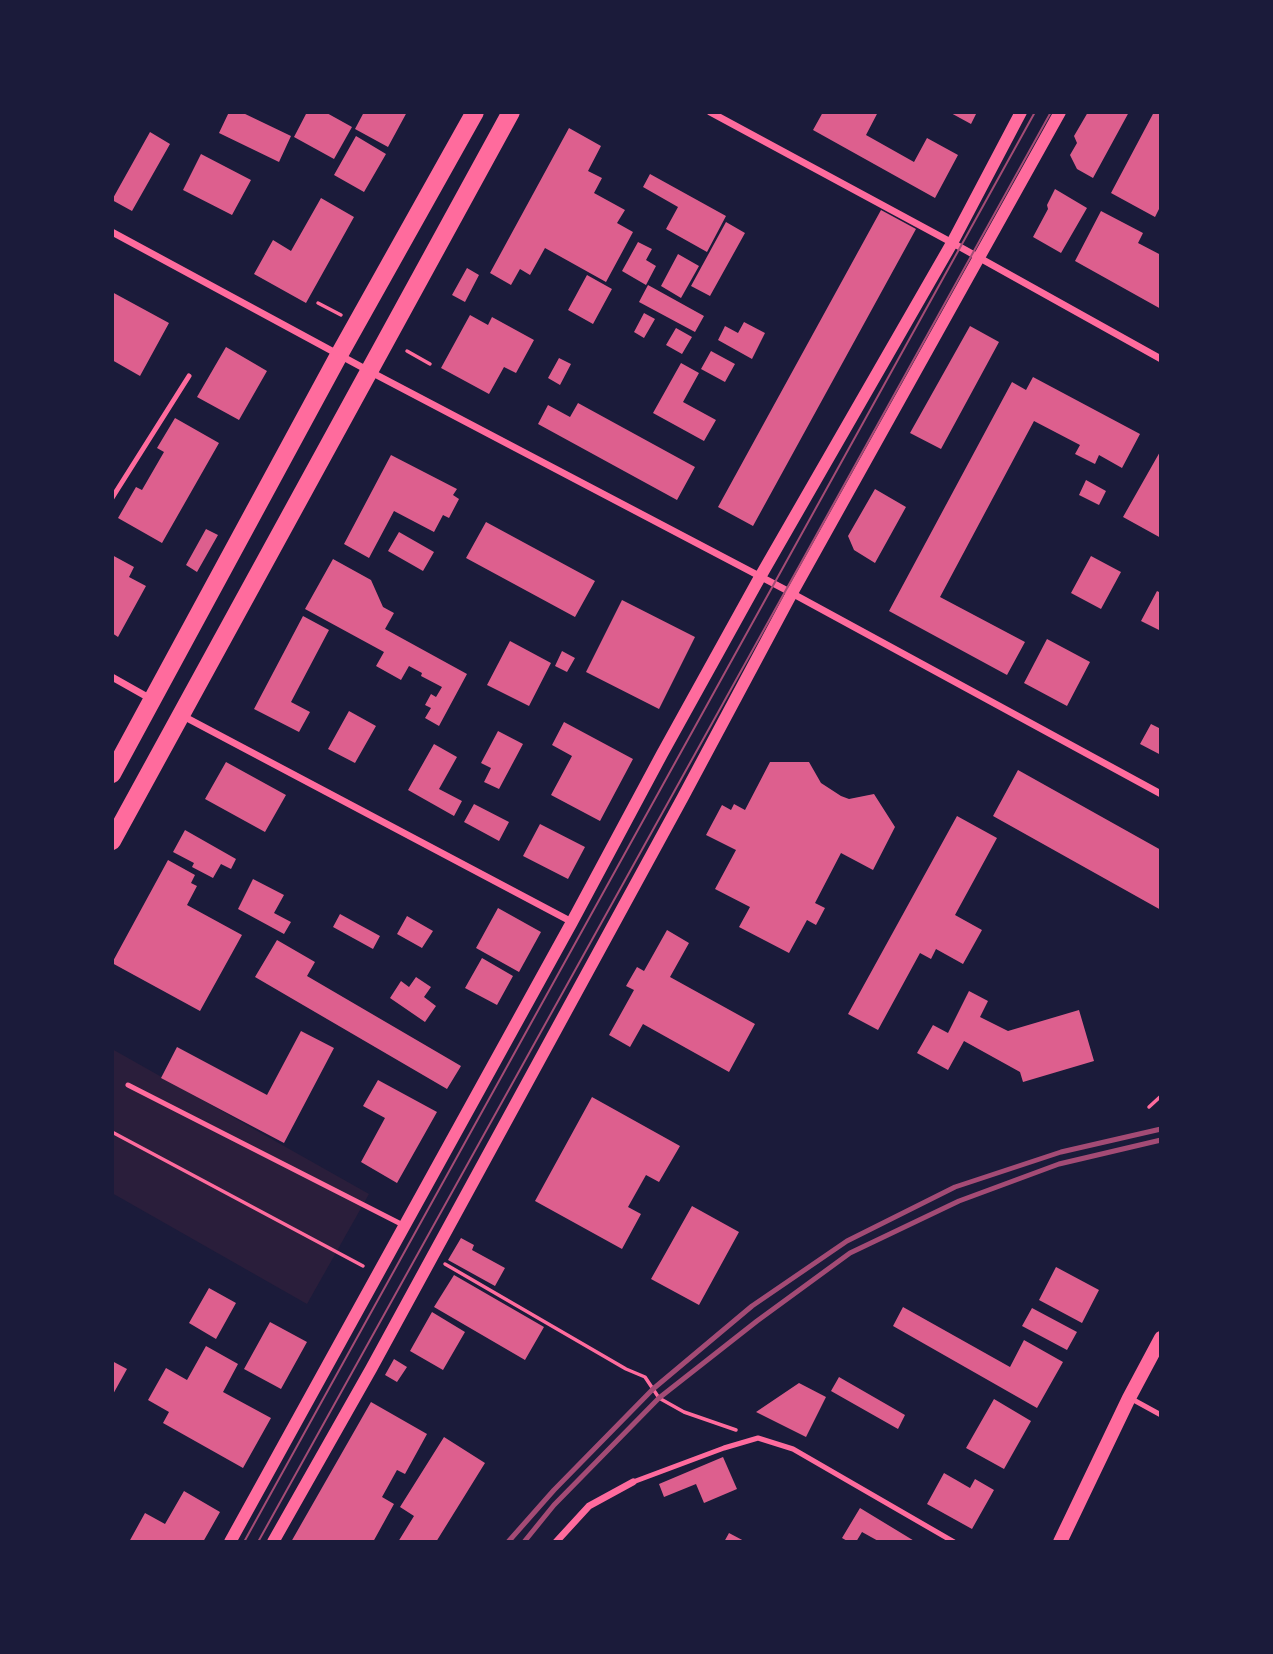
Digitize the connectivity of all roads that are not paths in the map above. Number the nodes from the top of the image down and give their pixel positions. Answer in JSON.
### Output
{"nodes":[{"id":1,"x":475,"y":112,"type":"edge"},
{"id":2,"x":511,"y":112,"type":"edge"},
{"id":3,"x":710,"y":112,"type":"edge"},
{"id":4,"x":1021,"y":112,"type":"edge"},
{"id":5,"x":1060,"y":112,"type":"edge"},
{"id":6,"x":112,"y":232,"type":"edge"},
{"id":7,"x":952,"y":243,"type":"junction"},
{"id":8,"x":979,"y":258,"type":"junction"},
{"id":9,"x":340,"y":355,"type":"junction"},
{"id":10,"x":1161,"y":359,"type":"edge"},
{"id":11,"x":369,"y":371,"type":"junction"},
{"id":12,"x":189,"y":376,"type":"dead end"},
{"id":13,"x":112,"y":498,"type":"edge"},
{"id":14,"x":760,"y":577,"type":"junction"},
{"id":15,"x":792,"y":593,"type":"junction"},
{"id":16,"x":112,"y":677,"type":"edge"},
{"id":17,"x":152,"y":700,"type":"junction"},
{"id":18,"x":181,"y":715,"type":"junction"},
{"id":19,"x":112,"y":774,"type":"edge"},
{"id":20,"x":1161,"y":794,"type":"edge"},
{"id":21,"x":112,"y":841,"type":"edge"},
{"id":22,"x":572,"y":922,"type":"junction"},
{"id":23,"x":128,"y":1085,"type":"dead end"},
{"id":24,"x":404,"y":1226,"type":"junction"},
{"id":25,"x":1161,"y":1338,"type":"edge"},
{"id":26,"x":1129,"y":1398,"type":"junction"},
{"id":27,"x":1161,"y":1415,"type":"edge"},
{"id":28,"x":633,"y":1482,"type":"joint"},
{"id":29,"x":230,"y":1542,"type":"edge"},
{"id":30,"x":273,"y":1542,"type":"edge"},
{"id":31,"x":555,"y":1542,"type":"edge"},
{"id":32,"x":954,"y":1542,"type":"edge"},
{"id":33,"x":1060,"y":1542,"type":"edge"}],
"edges":[{"from":1,"to":9,"type":"main road"},
{"from":2,"to":11,"type":"main road"},
{"from":3,"to":7,"type":"street"},
{"from":4,"to":7,"type":"street"},
{"from":5,"to":8,"type":"street"},
{"from":6,"to":9,"type":"street"},
{"from":7,"to":8,"type":"street"},
{"from":7,"to":14,"type":"street"},
{"from":8,"to":10,"type":"street"},
{"from":8,"to":15,"type":"street"},
{"from":9,"to":11,"type":"street"},
{"from":9,"to":17,"type":"main road"},
{"from":11,"to":14,"type":"street"},
{"from":11,"to":18,"type":"main road"},
{"from":12,"to":13,"type":"lane"},
{"from":14,"to":15,"type":"street"},
{"from":14,"to":22,"type":"street"},
{"from":15,"to":20,"type":"street"},
{"from":15,"to":30,"type":"street"},
{"from":16,"to":17,"type":"street"},
{"from":17,"to":19,"type":"main road"},
{"from":18,"to":21,"type":"main road"},
{"from":18,"to":22,"type":"street"},
{"from":22,"to":24,"type":"street"},
{"from":23,"to":24,"type":"lane"},
{"from":24,"to":29,"type":"street"},
{"from":25,"to":26,"type":"main road"},
{"from":26,"to":27,"type":"lane"},
{"from":26,"to":33,"type":"main road"},
{"from":28,"to":31,"type":"street"},
{"from":28,"to":32,"type":"lane"}]}
